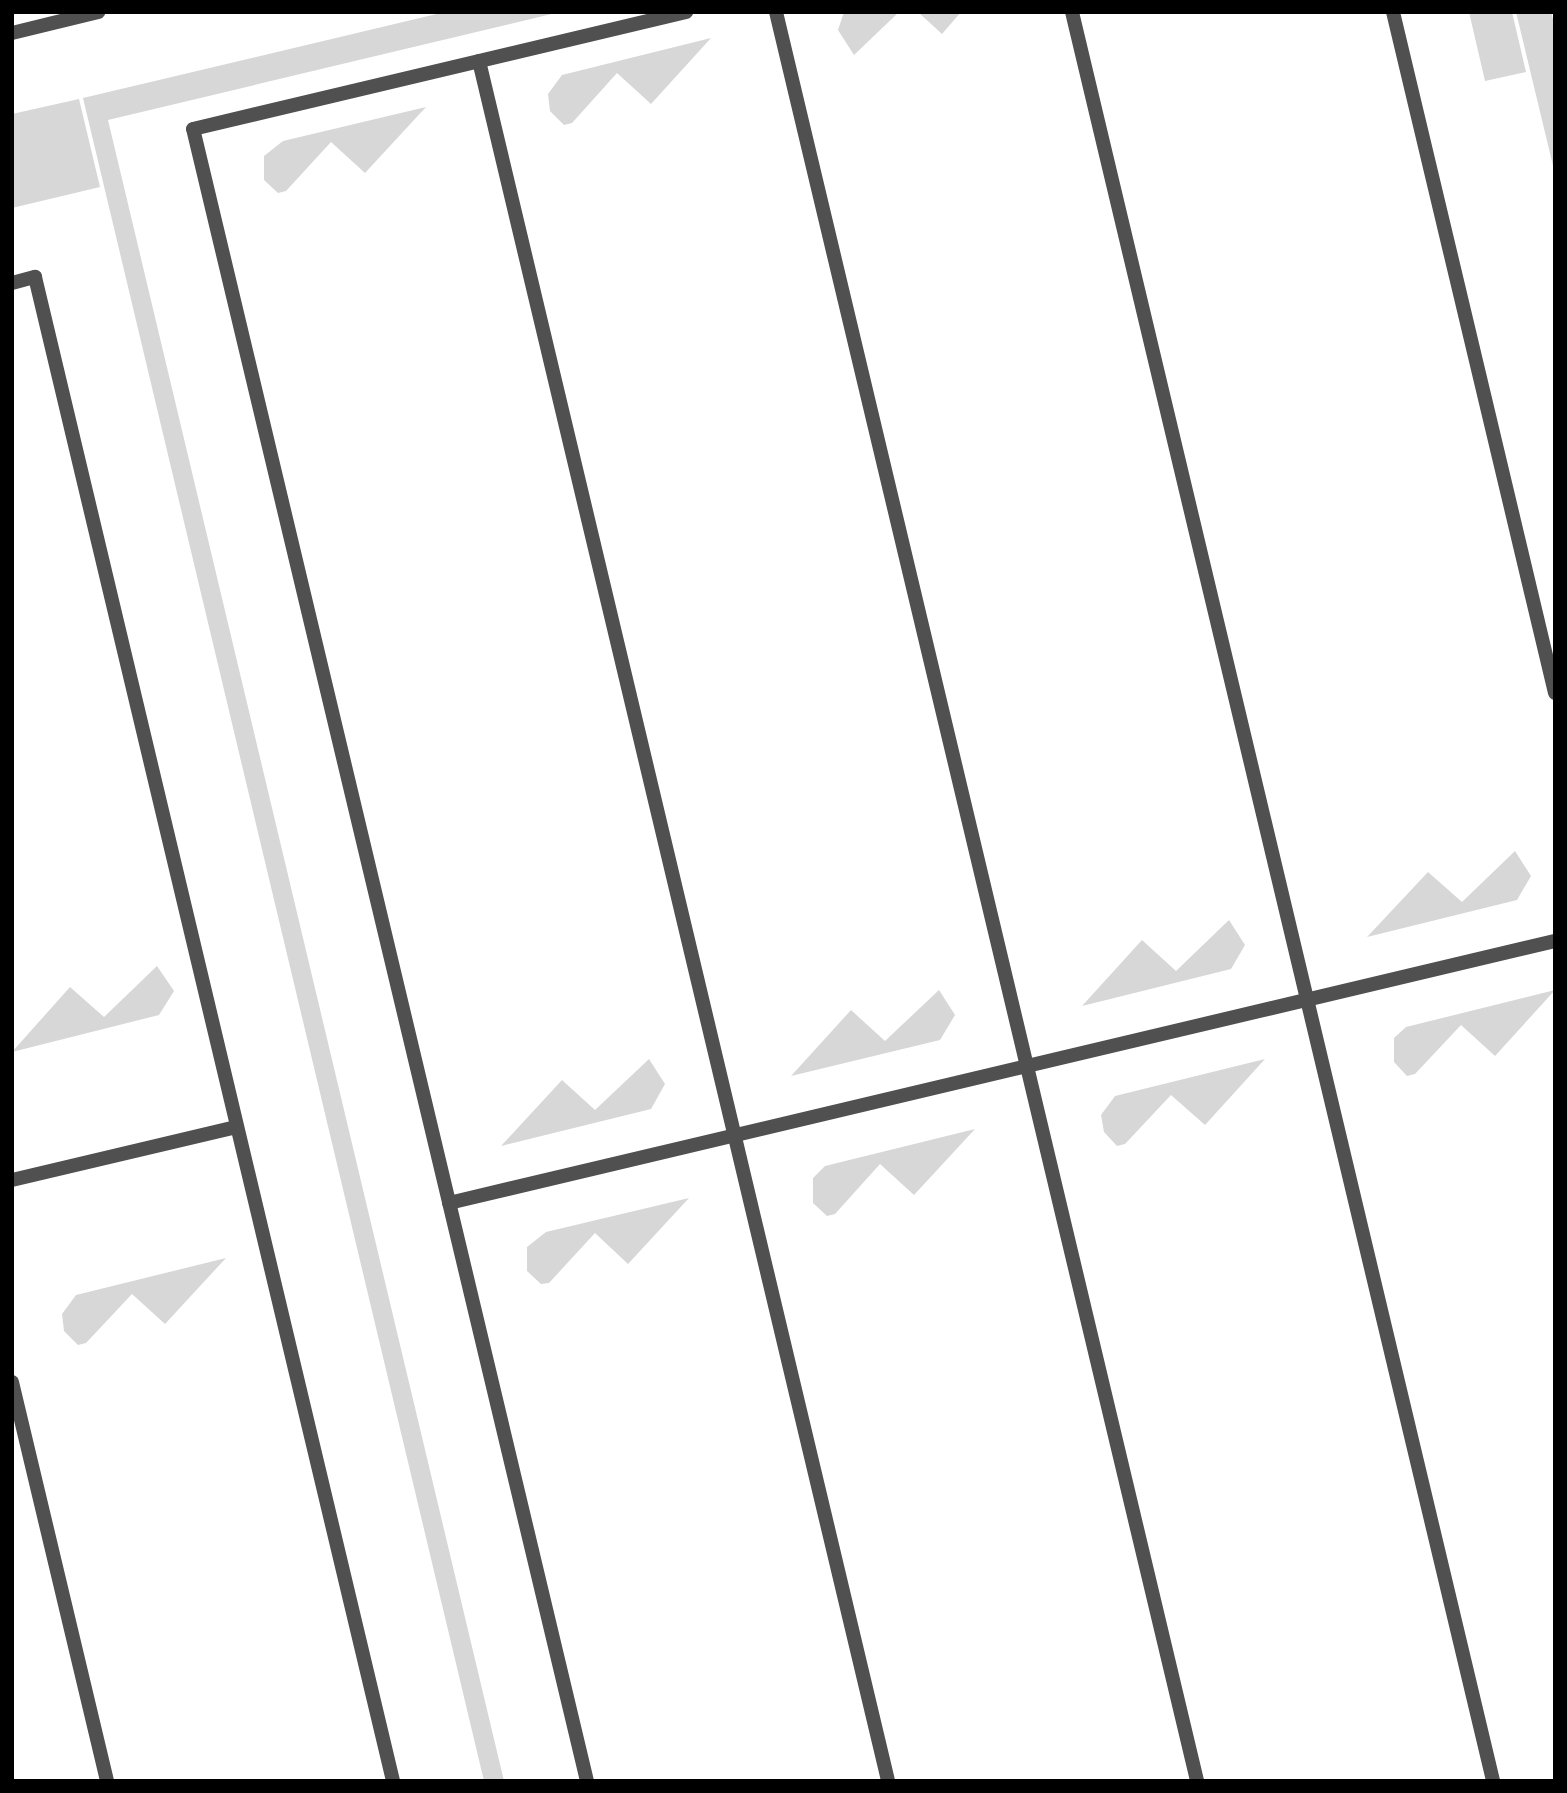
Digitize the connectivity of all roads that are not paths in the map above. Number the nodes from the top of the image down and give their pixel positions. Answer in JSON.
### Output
{"nodes":[{"id":1,"x":98,"y":12,"type":"edge"},
{"id":2,"x":686,"y":12,"type":"edge"},
{"id":3,"x":776,"y":12,"type":"edge"},
{"id":4,"x":1072,"y":12,"type":"edge"},
{"id":5,"x":1393,"y":12,"type":"edge"},
{"id":6,"x":12,"y":33,"type":"edge"},
{"id":7,"x":479,"y":61,"type":"junction"},
{"id":8,"x":12,"y":283,"type":"edge"},
{"id":9,"x":1555,"y":693,"type":"edge"},
{"id":10,"x":1555,"y":941,"type":"edge"},
{"id":11,"x":1307,"y":1000,"type":"junction"},
{"id":12,"x":1027,"y":1066,"type":"junction"},
{"id":13,"x":237,"y":1127,"type":"junction"},
{"id":14,"x":734,"y":1136,"type":"junction"},
{"id":15,"x":12,"y":1181,"type":"edge"},
{"id":16,"x":449,"y":1203,"type":"junction"},
{"id":17,"x":12,"y":1382,"type":"edge"},
{"id":18,"x":107,"y":1781,"type":"edge"},
{"id":19,"x":393,"y":1781,"type":"edge"},
{"id":20,"x":587,"y":1781,"type":"edge"},
{"id":21,"x":888,"y":1781,"type":"edge"},
{"id":22,"x":1197,"y":1781,"type":"edge"},
{"id":23,"x":1493,"y":1781,"type":"edge"}],
"edges":[{"from":1,"to":6,"type":"lane"},
{"from":2,"to":7,"type":"lane"},
{"from":3,"to":12,"type":"lane"},
{"from":4,"to":11,"type":"lane"},
{"from":5,"to":9,"type":"lane"},
{"from":7,"to":14,"type":"lane"},
{"from":7,"to":16,"type":"lane"},
{"from":8,"to":13,"type":"lane"},
{"from":10,"to":11,"type":"lane"},
{"from":11,"to":12,"type":"lane"},
{"from":11,"to":23,"type":"lane"},
{"from":12,"to":14,"type":"lane"},
{"from":12,"to":22,"type":"lane"},
{"from":13,"to":15,"type":"lane"},
{"from":13,"to":19,"type":"lane"},
{"from":14,"to":16,"type":"lane"},
{"from":14,"to":21,"type":"lane"},
{"from":16,"to":20,"type":"lane"},
{"from":17,"to":18,"type":"lane"}]}
